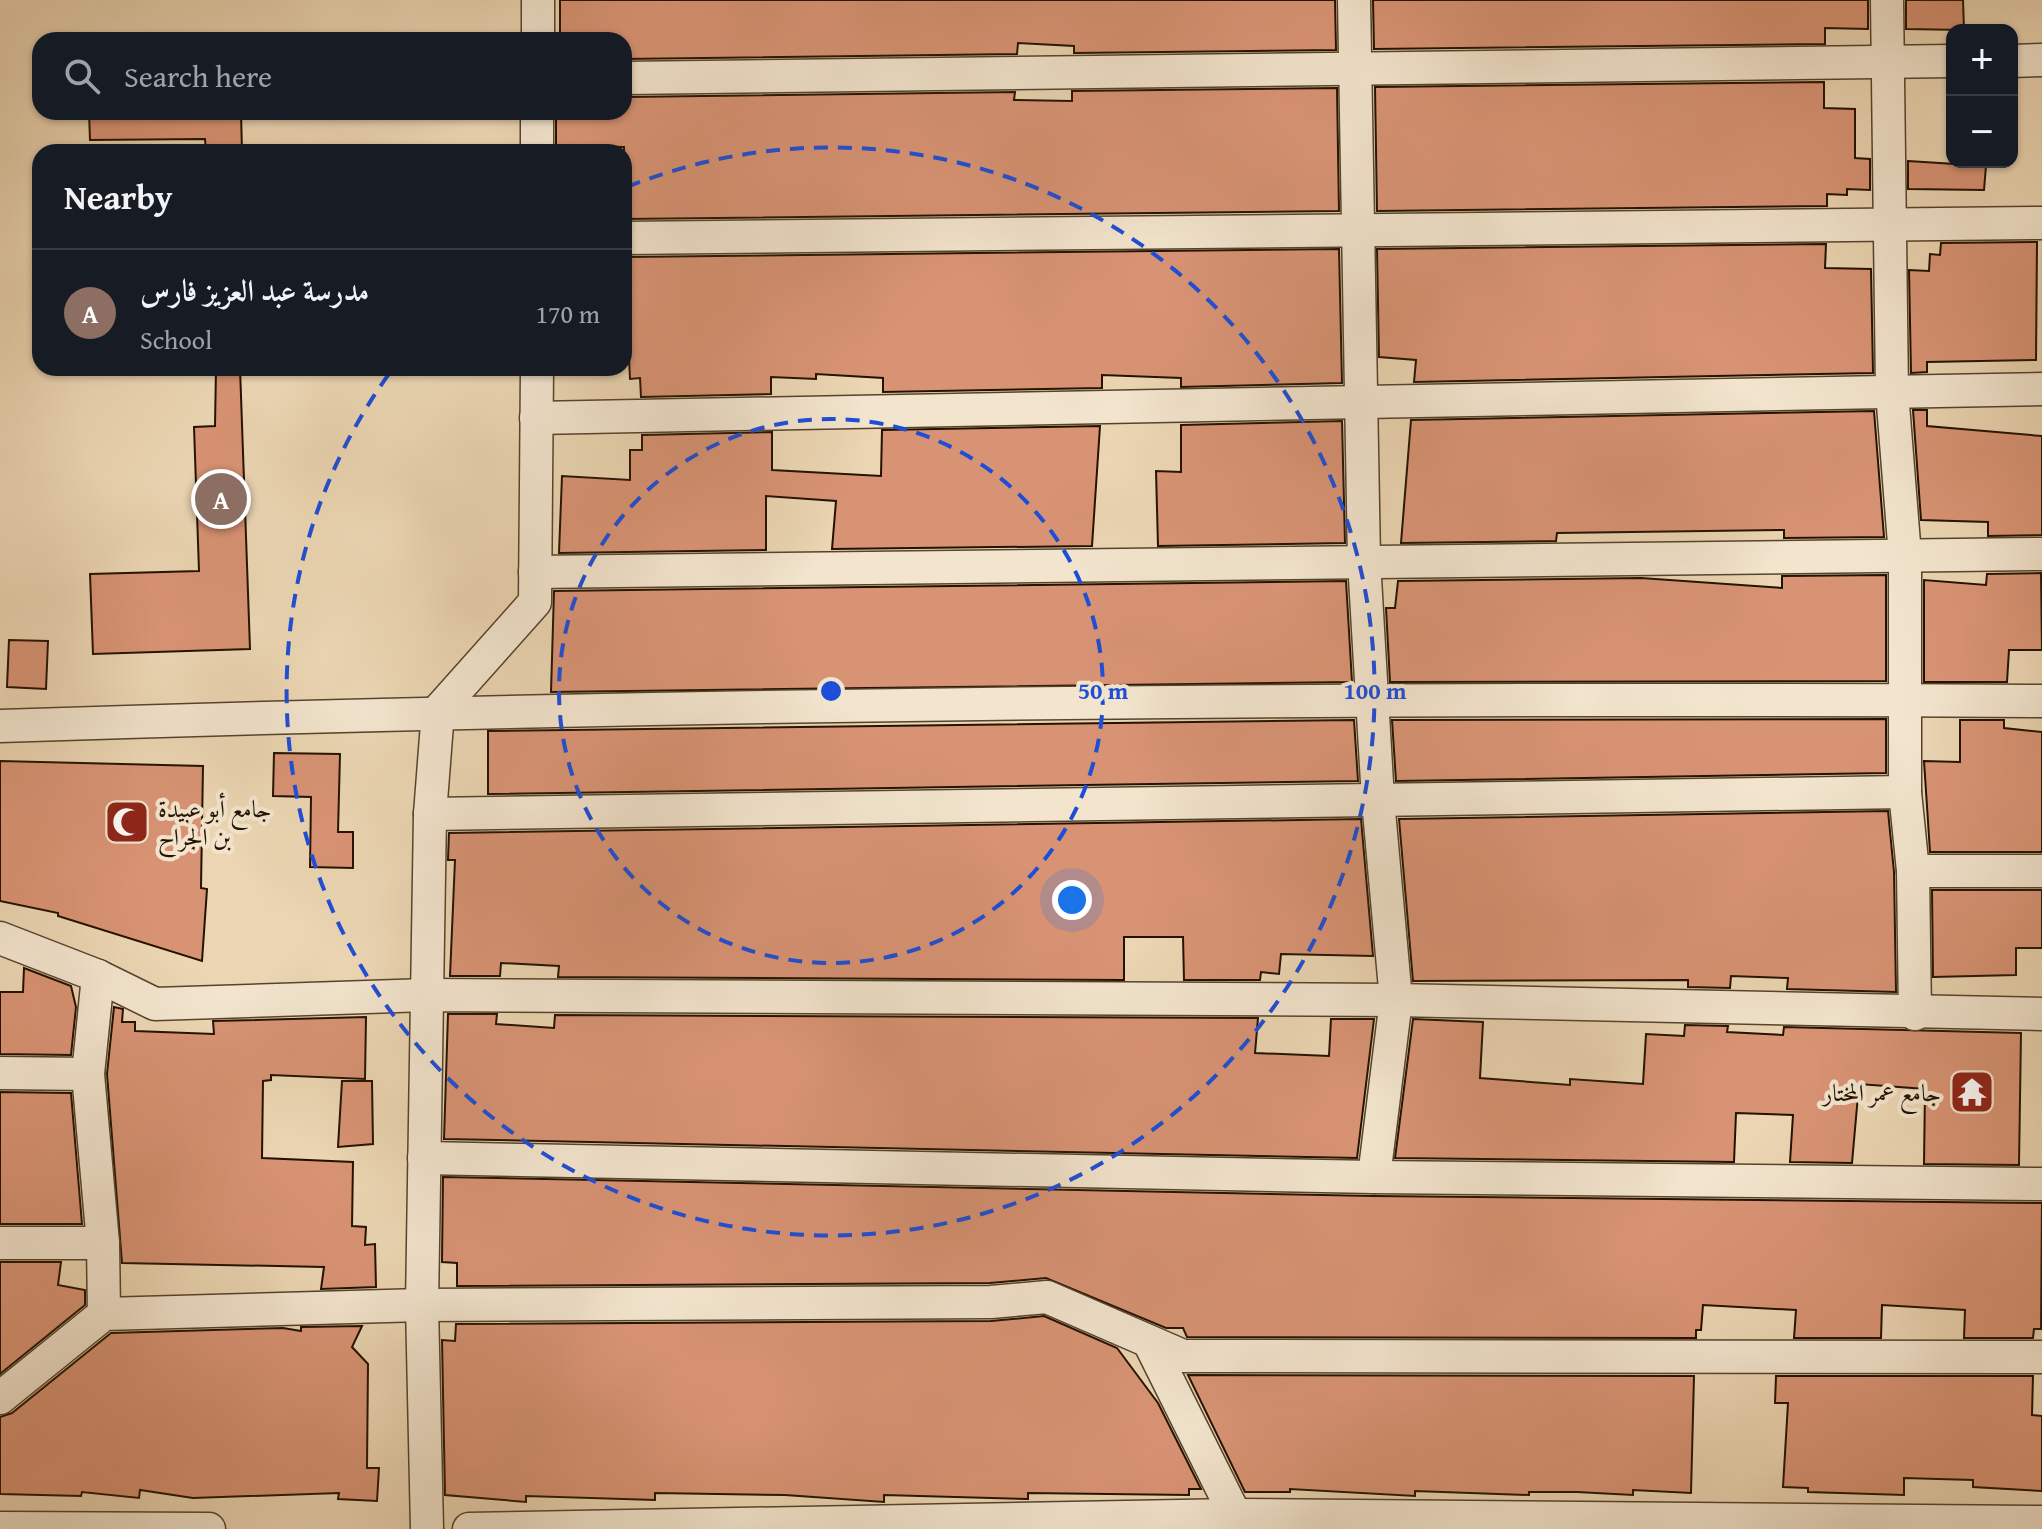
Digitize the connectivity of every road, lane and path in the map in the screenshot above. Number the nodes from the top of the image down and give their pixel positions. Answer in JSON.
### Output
{"nodes":[{"id":1,"x":538,"y":0,"type":"edge"},
{"id":2,"x":1354,"y":0,"type":"edge"},
{"id":3,"x":1887,"y":0,"type":"edge"},
{"id":4,"x":538,"y":32,"type":"edge"},
{"id":5,"x":2042,"y":60,"type":"edge"},
{"id":6,"x":1946,"y":61,"type":"edge"},
{"id":7,"x":2018,"y":61,"type":"edge"},
{"id":8,"x":1888,"y":62,"type":"junction"},
{"id":9,"x":1355,"y":67,"type":"junction"},
{"id":10,"x":632,"y":78,"type":"edge"},
{"id":11,"x":537,"y":120,"type":"edge"},
{"id":12,"x":537,"y":144,"type":"edge"},
{"id":13,"x":2042,"y":223,"type":"edge"},
{"id":14,"x":1890,"y":224,"type":"junction"},
{"id":15,"x":1358,"y":229,"type":"junction"},
{"id":16,"x":632,"y":238,"type":"edge"},
{"id":17,"x":537,"y":376,"type":"edge"},
{"id":18,"x":2042,"y":389,"type":"edge"},
{"id":19,"x":1892,"y":392,"type":"junction"},
{"id":20,"x":1361,"y":400,"type":"junction"},
{"id":21,"x":536,"y":418,"type":"junction"},
{"id":22,"x":2042,"y":554,"type":"edge"},
{"id":23,"x":1905,"y":556,"type":"junction"},
{"id":24,"x":1364,"y":561,"type":"junction"},
{"id":25,"x":535,"y":572,"type":"junction"},
{"id":26,"x":1906,"y":700,"type":"junction"},
{"id":27,"x":1371,"y":701,"type":"junction"},
{"id":28,"x":2042,"y":701,"type":"edge"},
{"id":29,"x":438,"y":711,"type":"junction"},
{"id":30,"x":0,"y":726,"type":"edge"},
{"id":31,"x":1905,"y":792,"type":"junction"},
{"id":32,"x":1378,"y":800,"type":"junction"},
{"id":33,"x":430,"y":814,"type":"junction"},
{"id":34,"x":1913,"y":871,"type":"junction"},
{"id":35,"x":2042,"y":871,"type":"edge"},
{"id":36,"x":0,"y":938,"type":"edge"},
{"id":37,"x":98,"y":976,"type":"junction"},
{"id":38,"x":427,"y":995,"type":"junction"},
{"id":39,"x":1396,"y":1000,"type":"junction"},
{"id":40,"x":1915,"y":1014,"type":"junction"},
{"id":41,"x":2042,"y":1014,"type":"edge"},
{"id":42,"x":0,"y":1073,"type":"edge"},
{"id":43,"x":88,"y":1074,"type":"junction"},
{"id":44,"x":424,"y":1158,"type":"junction"},
{"id":45,"x":1374,"y":1177,"type":"junction"},
{"id":46,"x":2042,"y":1184,"type":"edge"},
{"id":47,"x":0,"y":1243,"type":"edge"},
{"id":48,"x":103,"y":1243,"type":"junction"},
{"id":49,"x":422,"y":1305,"type":"junction"},
{"id":50,"x":104,"y":1314,"type":"junction"},
{"id":51,"x":1149,"y":1342,"type":"junction"},
{"id":52,"x":2042,"y":1357,"type":"edge"},
{"id":53,"x":0,"y":1398,"type":"edge"},
{"id":54,"x":1235,"y":1515,"type":"junction"},
{"id":55,"x":1330,"y":1522,"type":"edge"},
{"id":56,"x":2042,"y":1522,"type":"edge"},
{"id":57,"x":0,"y":1528,"type":"edge"},
{"id":58,"x":209,"y":1529,"type":"edge"},
{"id":59,"x":427,"y":1529,"type":"edge"},
{"id":60,"x":469,"y":1529,"type":"edge"}],
"edges":[{"from":1,"to":4,"type":"street"},
{"from":2,"to":9,"type":"street"},
{"from":3,"to":8,"type":"street"},
{"from":5,"to":7,"type":"street"},
{"from":6,"to":8,"type":"street"},
{"from":8,"to":9,"type":"street"},
{"from":8,"to":14,"type":"street"},
{"from":9,"to":10,"type":"street"},
{"from":9,"to":15,"type":"street"},
{"from":11,"to":12,"type":"street"},
{"from":13,"to":14,"type":"street"},
{"from":14,"to":15,"type":"street"},
{"from":14,"to":19,"type":"street"},
{"from":15,"to":16,"type":"street"},
{"from":15,"to":20,"type":"street"},
{"from":17,"to":21,"type":"street"},
{"from":18,"to":19,"type":"street"},
{"from":19,"to":20,"type":"street"},
{"from":19,"to":23,"type":"street"},
{"from":20,"to":21,"type":"street"},
{"from":20,"to":24,"type":"street"},
{"from":21,"to":25,"type":"street"},
{"from":22,"to":23,"type":"street"},
{"from":23,"to":24,"type":"street"},
{"from":23,"to":26,"type":"street"},
{"from":24,"to":25,"type":"street"},
{"from":24,"to":27,"type":"street"},
{"from":25,"to":29,"type":"street"},
{"from":26,"to":27,"type":"street"},
{"from":26,"to":28,"type":"street"},
{"from":26,"to":31,"type":"street"},
{"from":27,"to":29,"type":"street"},
{"from":27,"to":32,"type":"street"},
{"from":29,"to":30,"type":"street"},
{"from":29,"to":33,"type":"street"},
{"from":31,"to":32,"type":"street"},
{"from":31,"to":34,"type":"street"},
{"from":32,"to":33,"type":"street"},
{"from":32,"to":39,"type":"street"},
{"from":33,"to":38,"type":"street"},
{"from":34,"to":35,"type":"street"},
{"from":34,"to":40,"type":"street"},
{"from":36,"to":37,"type":"street"},
{"from":37,"to":38,"type":"street"},
{"from":37,"to":43,"type":"street"},
{"from":38,"to":39,"type":"street"},
{"from":38,"to":44,"type":"street"},
{"from":39,"to":40,"type":"street"},
{"from":39,"to":45,"type":"street"},
{"from":40,"to":41,"type":"street"},
{"from":42,"to":43,"type":"street"},
{"from":43,"to":48,"type":"street"},
{"from":44,"to":45,"type":"street"},
{"from":44,"to":49,"type":"street"},
{"from":45,"to":46,"type":"street"},
{"from":47,"to":48,"type":"street"},
{"from":48,"to":50,"type":"street"},
{"from":49,"to":50,"type":"street"},
{"from":49,"to":51,"type":"street"},
{"from":49,"to":59,"type":"street"},
{"from":50,"to":53,"type":"street"},
{"from":51,"to":52,"type":"street"},
{"from":51,"to":54,"type":"street"},
{"from":54,"to":55,"type":"street"},
{"from":54,"to":60,"type":"street"},
{"from":55,"to":56,"type":"street"},
{"from":57,"to":58,"type":"street"}]}
